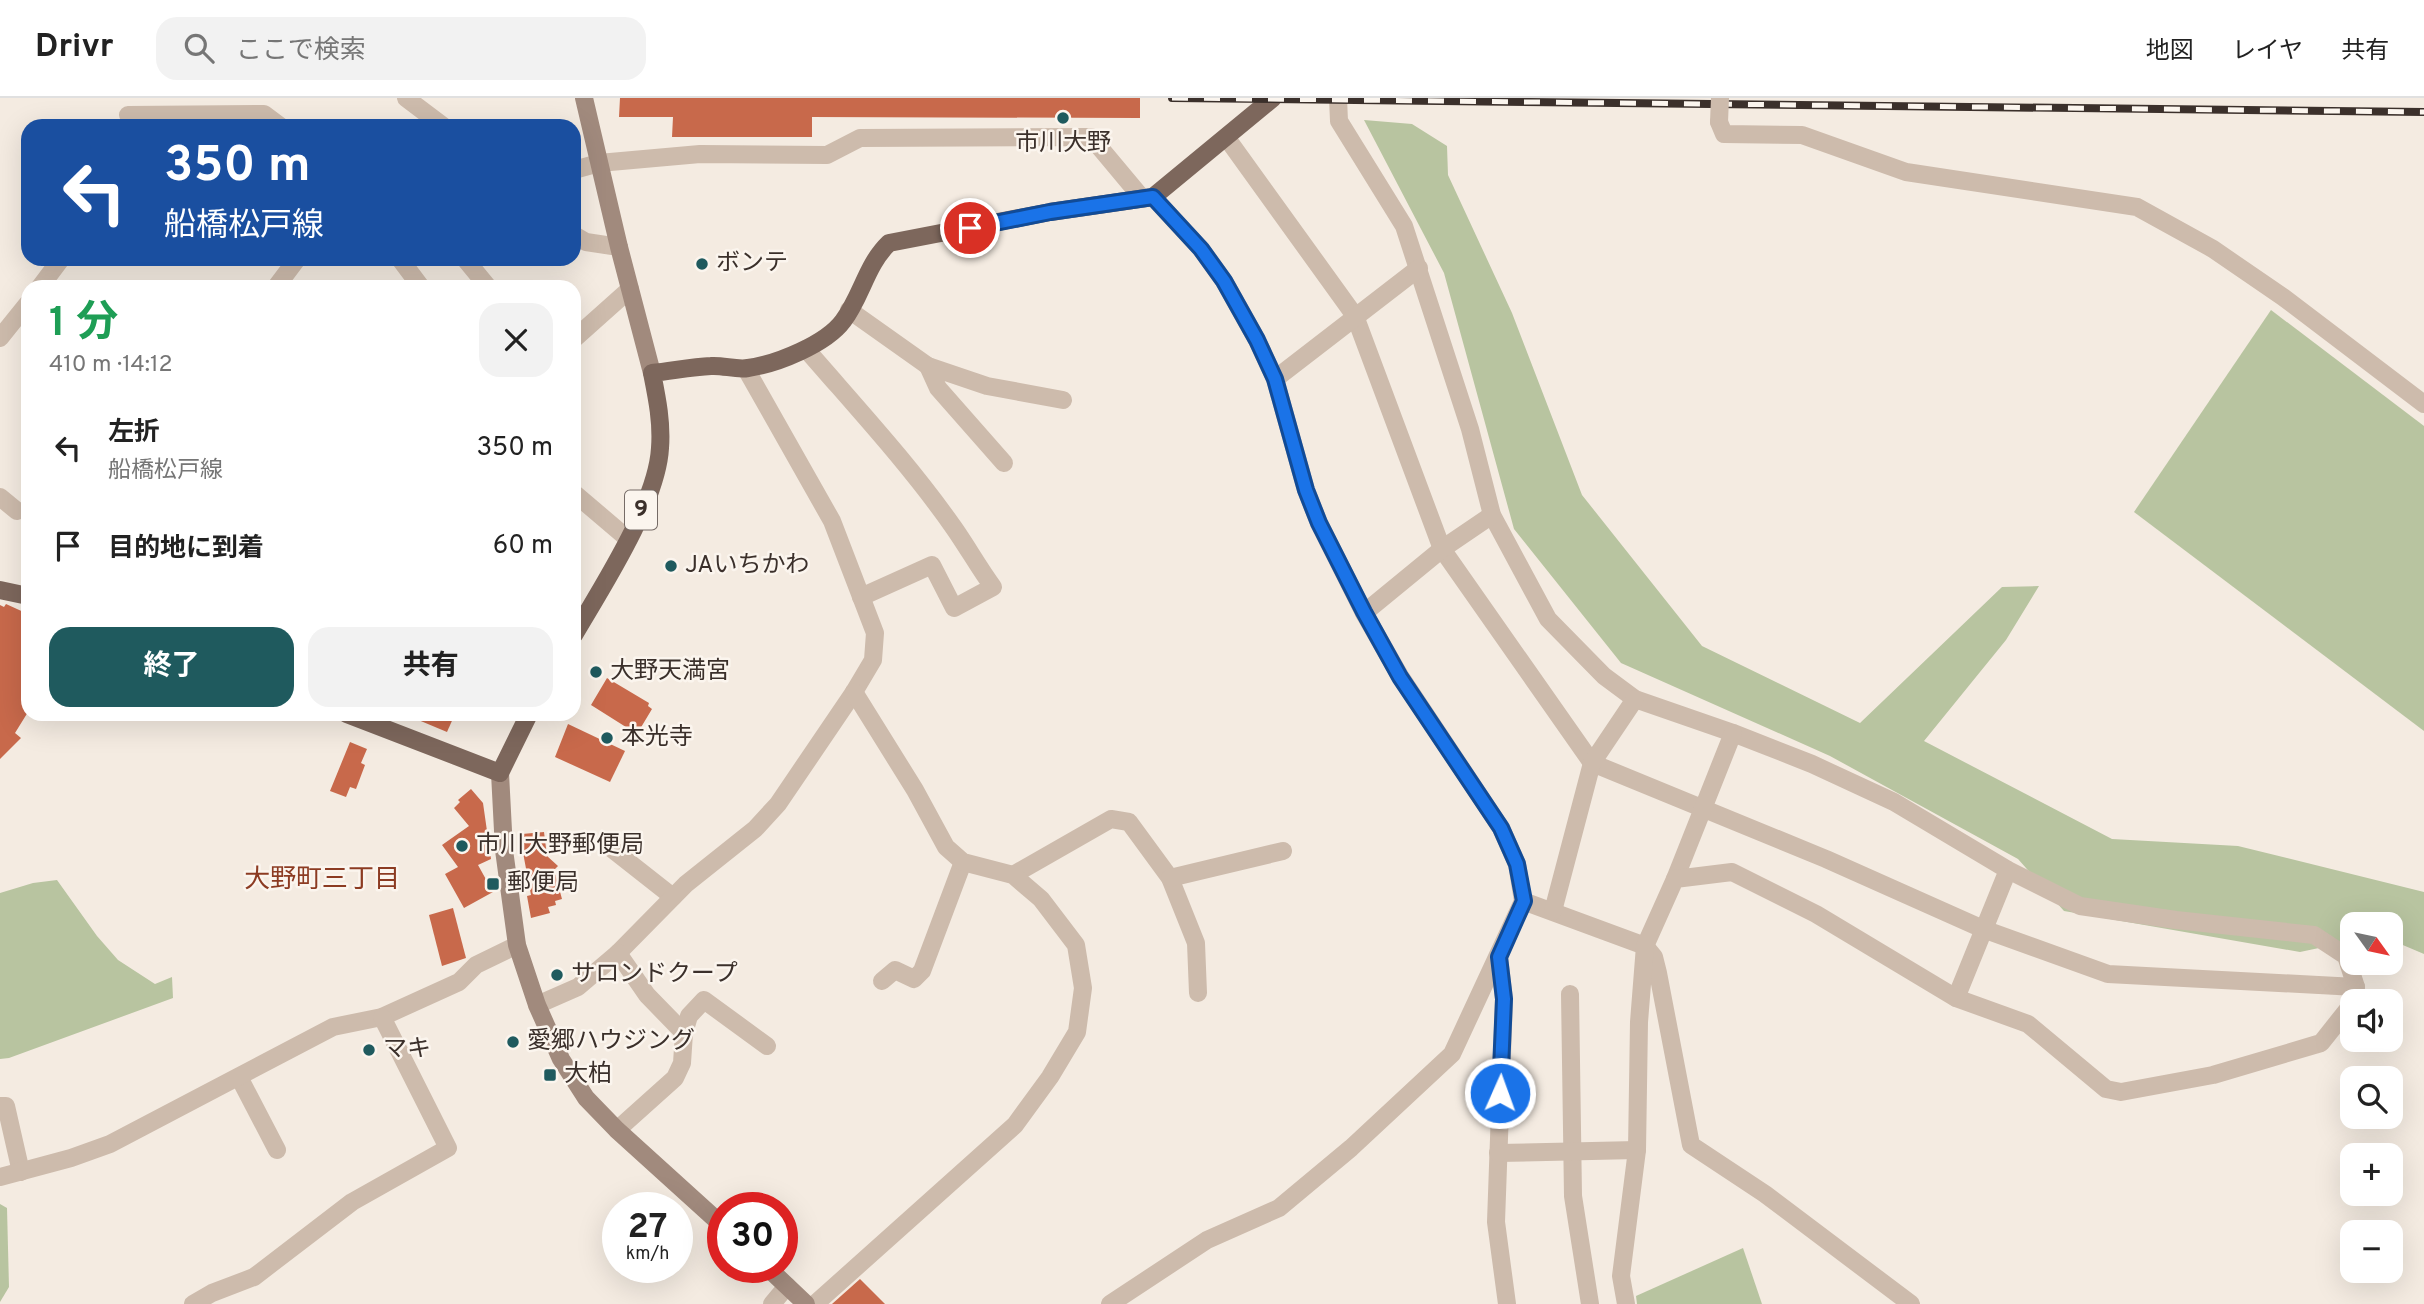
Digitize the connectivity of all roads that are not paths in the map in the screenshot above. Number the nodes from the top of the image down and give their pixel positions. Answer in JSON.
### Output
{"nodes":[{"id":1,"x":405,"y":98,"type":"edge"},
{"id":2,"x":584,"y":98,"type":"edge"},
{"id":3,"x":1273,"y":98,"type":"edge"},
{"id":4,"x":1338,"y":98,"type":"edge"},
{"id":5,"x":1720,"y":98,"type":"edge"},
{"id":6,"x":128,"y":116,"type":"edge"},
{"id":7,"x":271,"y":119,"type":"edge"},
{"id":8,"x":432,"y":119,"type":"edge"},
{"id":9,"x":1226,"y":137,"type":"junction"},
{"id":10,"x":599,"y":163,"type":"junction"},
{"id":11,"x":581,"y":168,"type":"edge"},
{"id":12,"x":1147,"y":197,"type":"junction"},
{"id":13,"x":581,"y":239,"type":"edge"},
{"id":14,"x":619,"y":247,"type":"junction"},
{"id":15,"x":472,"y":266,"type":"edge"},
{"id":16,"x":1419,"y":268,"type":"junction"},
{"id":17,"x":482,"y":280,"type":"edge"},
{"id":18,"x":630,"y":289,"type":"junction"},
{"id":19,"x":849,"y":310,"type":"junction"},
{"id":20,"x":1355,"y":316,"type":"junction"},
{"id":21,"x":21,"y":326,"type":"edge"},
{"id":22,"x":581,"y":333,"type":"edge"},
{"id":23,"x":0,"y":338,"type":"edge"},
{"id":24,"x":806,"y":349,"type":"junction"},
{"id":25,"x":928,"y":366,"type":"junction"},
{"id":26,"x":746,"y":369,"type":"junction"},
{"id":27,"x":652,"y":373,"type":"junction"},
{"id":28,"x":1275,"y":379,"type":"junction"},
{"id":29,"x":1063,"y":400,"type":"dead end"},
{"id":30,"x":2424,"y":404,"type":"edge"},
{"id":31,"x":1004,"y":463,"type":"dead end"},
{"id":32,"x":0,"y":497,"type":"edge"},
{"id":33,"x":581,"y":499,"type":"edge"},
{"id":34,"x":18,"y":511,"type":"dead end"},
{"id":35,"x":1492,"y":515,"type":"junction"},
{"id":36,"x":628,"y":539,"type":"junction"},
{"id":37,"x":1442,"y":549,"type":"junction"},
{"id":38,"x":0,"y":590,"type":"edge"},
{"id":39,"x":21,"y":594,"type":"edge"},
{"id":40,"x":861,"y":597,"type":"junction"},
{"id":41,"x":581,"y":609,"type":"edge"},
{"id":42,"x":1364,"y":612,"type":"junction"},
{"id":43,"x":854,"y":692,"type":"junction"},
{"id":44,"x":1635,"y":698,"type":"junction"},
{"id":45,"x":365,"y":721,"type":"edge"},
{"id":46,"x":525,"y":721,"type":"edge"},
{"id":47,"x":1734,"y":733,"type":"junction"},
{"id":48,"x":1592,"y":763,"type":"junction"},
{"id":49,"x":500,"y":773,"type":"junction"},
{"id":50,"x":1703,"y":808,"type":"junction"},
{"id":51,"x":612,"y":849,"type":"dead end"},
{"id":52,"x":1283,"y":851,"type":"dead end"},
{"id":53,"x":963,"y":862,"type":"junction"},
{"id":54,"x":2008,"y":870,"type":"junction"},
{"id":55,"x":1013,"y":875,"type":"junction"},
{"id":56,"x":1170,"y":878,"type":"junction"},
{"id":57,"x":1675,"y":879,"type":"junction"},
{"id":58,"x":673,"y":897,"type":"junction"},
{"id":59,"x":1524,"y":901,"type":"junction"},
{"id":60,"x":1553,"y":911,"type":"junction"},
{"id":61,"x":1983,"y":929,"type":"junction"},
{"id":62,"x":517,"y":945,"type":"junction"},
{"id":63,"x":1644,"y":946,"type":"junction"},
{"id":64,"x":618,"y":953,"type":"junction"},
{"id":65,"x":1499,"y":957,"type":"junction"},
{"id":66,"x":881,"y":981,"type":"dead end"},
{"id":67,"x":2352,"y":989,"type":"edge"},
{"id":68,"x":1198,"y":993,"type":"dead end"},
{"id":69,"x":1570,"y":994,"type":"dead end"},
{"id":70,"x":2340,"y":996,"type":"edge"},
{"id":71,"x":1956,"y":998,"type":"junction"},
{"id":72,"x":537,"y":1005,"type":"junction"},
{"id":73,"x":382,"y":1017,"type":"junction"},
{"id":74,"x":2340,"y":1017,"type":"edge"},
{"id":75,"x":684,"y":1032,"type":"junction"},
{"id":76,"x":766,"y":1046,"type":"dead end"},
{"id":77,"x":239,"y":1077,"type":"junction"},
{"id":78,"x":0,"y":1106,"type":"edge"},
{"id":79,"x":617,"y":1130,"type":"junction"},
{"id":80,"x":277,"y":1150,"type":"dead end"},
{"id":81,"x":1637,"y":1150,"type":"junction"},
{"id":82,"x":1573,"y":1151,"type":"junction"},
{"id":83,"x":1498,"y":1153,"type":"junction"},
{"id":84,"x":21,"y":1172,"type":"junction"},
{"id":85,"x":0,"y":1177,"type":"edge"},
{"id":86,"x":707,"y":1212,"type":"edge"},
{"id":87,"x":785,"y":1283,"type":"edge"},
{"id":88,"x":788,"y":1286,"type":"junction"},
{"id":89,"x":193,"y":1304,"type":"edge"},
{"id":90,"x":772,"y":1304,"type":"edge"},
{"id":91,"x":806,"y":1304,"type":"edge"},
{"id":92,"x":815,"y":1304,"type":"edge"},
{"id":93,"x":1111,"y":1304,"type":"edge"},
{"id":94,"x":1507,"y":1304,"type":"edge"},
{"id":95,"x":1590,"y":1304,"type":"edge"},
{"id":96,"x":1626,"y":1304,"type":"edge"},
{"id":97,"x":1911,"y":1304,"type":"edge"}],
"edges":[{"from":1,"to":8,"type":"street"},
{"from":2,"to":10,"type":"street"},
{"from":3,"to":9,"type":"main road"},
{"from":4,"to":16,"type":"street"},
{"from":5,"to":30,"type":"street","bridge":true},
{"from":6,"to":7,"type":"street"},
{"from":9,"to":12,"type":"main road"},
{"from":9,"to":20,"type":"street"},
{"from":10,"to":11,"type":"street"},
{"from":10,"to":12,"type":"street"},
{"from":10,"to":14,"type":"street"},
{"from":12,"to":19,"type":"main road"},
{"from":12,"to":28,"type":"street"},
{"from":13,"to":14,"type":"street"},
{"from":14,"to":18,"type":"street"},
{"from":15,"to":17,"type":"street"},
{"from":16,"to":20,"type":"street"},
{"from":16,"to":35,"type":"street"},
{"from":18,"to":22,"type":"street"},
{"from":18,"to":27,"type":"street"},
{"from":19,"to":24,"type":"main road"},
{"from":19,"to":25,"type":"street"},
{"from":20,"to":28,"type":"street"},
{"from":20,"to":37,"type":"street"},
{"from":21,"to":23,"type":"street"},
{"from":24,"to":26,"type":"main road"},
{"from":24,"to":40,"type":"street"},
{"from":25,"to":29,"type":"street"},
{"from":25,"to":31,"type":"street"},
{"from":26,"to":27,"type":"main road"},
{"from":26,"to":40,"type":"street"},
{"from":27,"to":36,"type":"main road","number":"9"},
{"from":28,"to":42,"type":"street"},
{"from":32,"to":34,"type":"street"},
{"from":33,"to":36,"type":"street"},
{"from":35,"to":37,"type":"street"},
{"from":35,"to":44,"type":"street"},
{"from":36,"to":41,"type":"main road","number":"9"},
{"from":37,"to":42,"type":"street"},
{"from":37,"to":48,"type":"street"},
{"from":38,"to":39,"type":"main road"},
{"from":40,"to":43,"type":"street"},
{"from":42,"to":59,"type":"street"},
{"from":43,"to":53,"type":"street"},
{"from":43,"to":58,"type":"street"},
{"from":44,"to":47,"type":"street"},
{"from":44,"to":48,"type":"street"},
{"from":45,"to":49,"type":"main road"},
{"from":46,"to":49,"type":"main road"},
{"from":47,"to":50,"type":"street"},
{"from":47,"to":54,"type":"street"},
{"from":48,"to":50,"type":"street"},
{"from":48,"to":60,"type":"street"},
{"from":49,"to":62,"type":"street"},
{"from":50,"to":57,"type":"street"},
{"from":50,"to":61,"type":"street"},
{"from":51,"to":58,"type":"street"},
{"from":52,"to":56,"type":"street"},
{"from":53,"to":55,"type":"street"},
{"from":53,"to":66,"type":"street"},
{"from":54,"to":61,"type":"street"},
{"from":54,"to":67,"type":"street"},
{"from":55,"to":56,"type":"street"},
{"from":55,"to":92,"type":"street"},
{"from":56,"to":68,"type":"street"},
{"from":57,"to":63,"type":"street"},
{"from":57,"to":71,"type":"street"},
{"from":58,"to":64,"type":"street"},
{"from":59,"to":60,"type":"street"},
{"from":59,"to":65,"type":"street"},
{"from":60,"to":63,"type":"street"},
{"from":61,"to":70,"type":"street"},
{"from":61,"to":71,"type":"street"},
{"from":62,"to":72,"type":"street"},
{"from":62,"to":73,"type":"street"},
{"from":63,"to":81,"type":"street"},
{"from":63,"to":97,"type":"street"},
{"from":64,"to":72,"type":"street"},
{"from":64,"to":75,"type":"street"},
{"from":65,"to":83,"type":"street"},
{"from":65,"to":93,"type":"street"},
{"from":69,"to":82,"type":"street"},
{"from":71,"to":74,"type":"street"},
{"from":72,"to":79,"type":"street"},
{"from":73,"to":77,"type":"street"},
{"from":73,"to":89,"type":"street"},
{"from":75,"to":76,"type":"street"},
{"from":75,"to":79,"type":"street"},
{"from":77,"to":80,"type":"street"},
{"from":77,"to":84,"type":"street"},
{"from":78,"to":84,"type":"street"},
{"from":79,"to":86,"type":"street"},
{"from":81,"to":82,"type":"street"},
{"from":81,"to":96,"type":"street"},
{"from":82,"to":83,"type":"street"},
{"from":82,"to":95,"type":"street"},
{"from":83,"to":94,"type":"street"},
{"from":84,"to":85,"type":"street"},
{"from":87,"to":88,"type":"street"},
{"from":88,"to":90,"type":"street"},
{"from":88,"to":91,"type":"street"}]}
